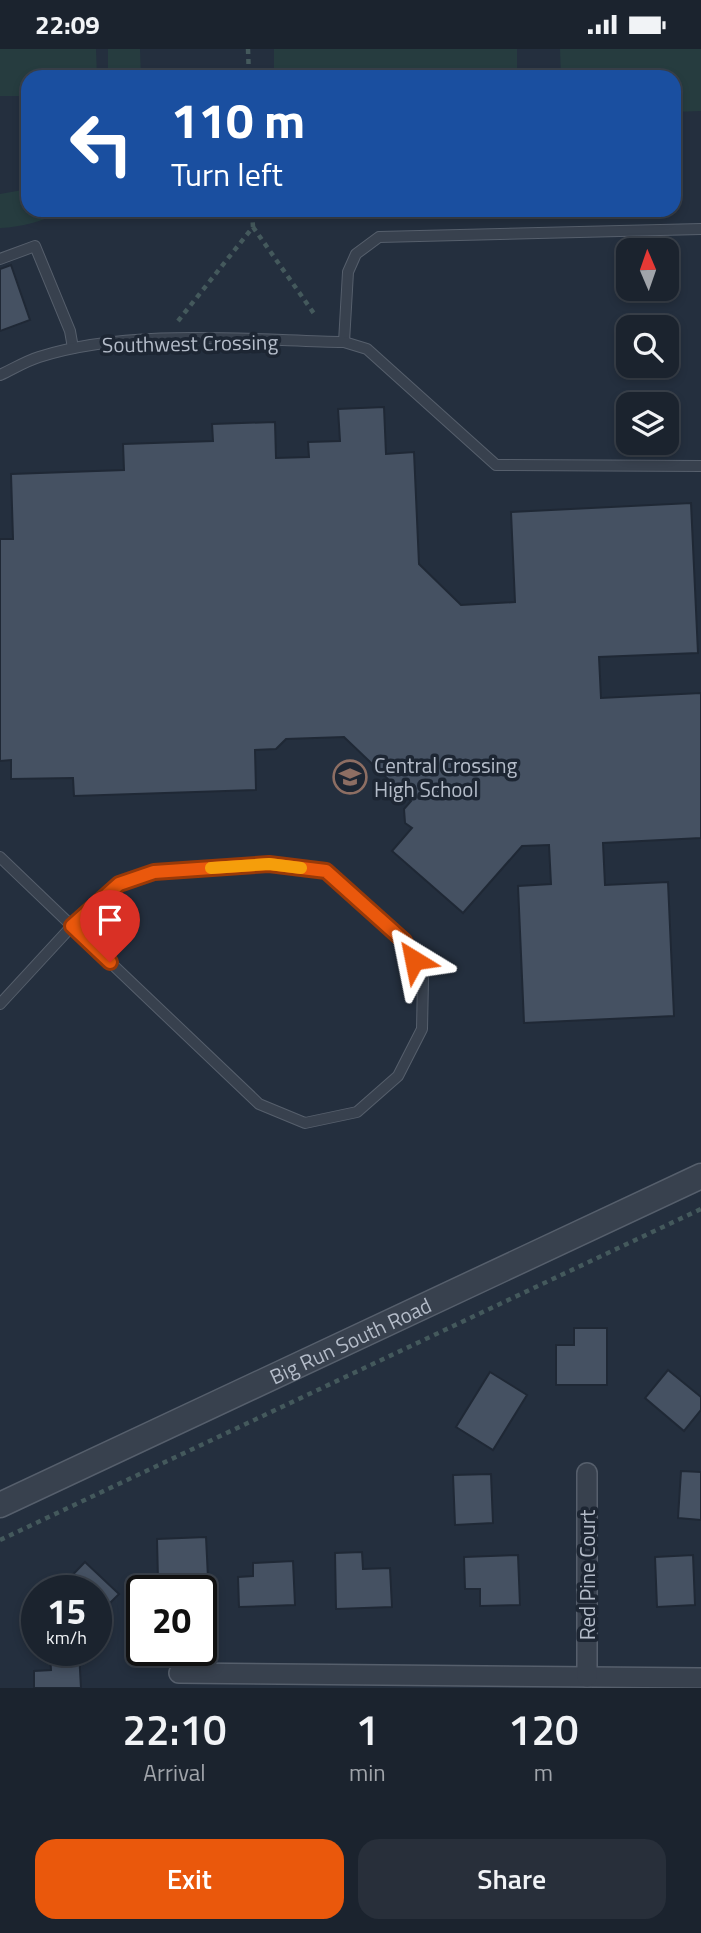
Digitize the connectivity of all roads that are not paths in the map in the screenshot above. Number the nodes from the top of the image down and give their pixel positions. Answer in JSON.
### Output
{"nodes":[{"id":1,"x":701,"y":229,"type":"edge"},
{"id":2,"x":0,"y":259,"type":"edge"},
{"id":3,"x":344,"y":342,"type":"junction"},
{"id":4,"x":73,"y":348,"type":"junction"},
{"id":5,"x":0,"y":375,"type":"edge"},
{"id":6,"x":701,"y":466,"type":"edge"},
{"id":7,"x":0,"y":857,"type":"edge"},
{"id":8,"x":72,"y":926,"type":"junction"},
{"id":9,"x":0,"y":1004,"type":"edge"},
{"id":10,"x":701,"y":1176,"type":"edge"},
{"id":11,"x":587,"y":1473,"type":"dead end"},
{"id":12,"x":0,"y":1505,"type":"edge"},
{"id":13,"x":179,"y":1673,"type":"dead end"},
{"id":14,"x":587,"y":1677,"type":"junction"},
{"id":15,"x":701,"y":1678,"type":"edge"}],
"edges":[{"from":1,"to":3,"type":"lane"},
{"from":2,"to":4,"type":"lane"},
{"from":3,"to":4,"type":"lane","name":"Southwest Crossing"},
{"from":3,"to":6,"type":"lane"},
{"from":4,"to":5,"type":"lane","name":"Southwest Crossing"},
{"from":7,"to":8,"type":"lane"},
{"from":8,"to":8,"type":"lane"},
{"from":8,"to":9,"type":"lane"},
{"from":10,"to":12,"type":"street","name":"Big Run South Road"},
{"from":11,"to":14,"type":"street","name":"Red Pine Court"},
{"from":13,"to":14,"type":"street"},
{"from":14,"to":15,"type":"street"}]}
